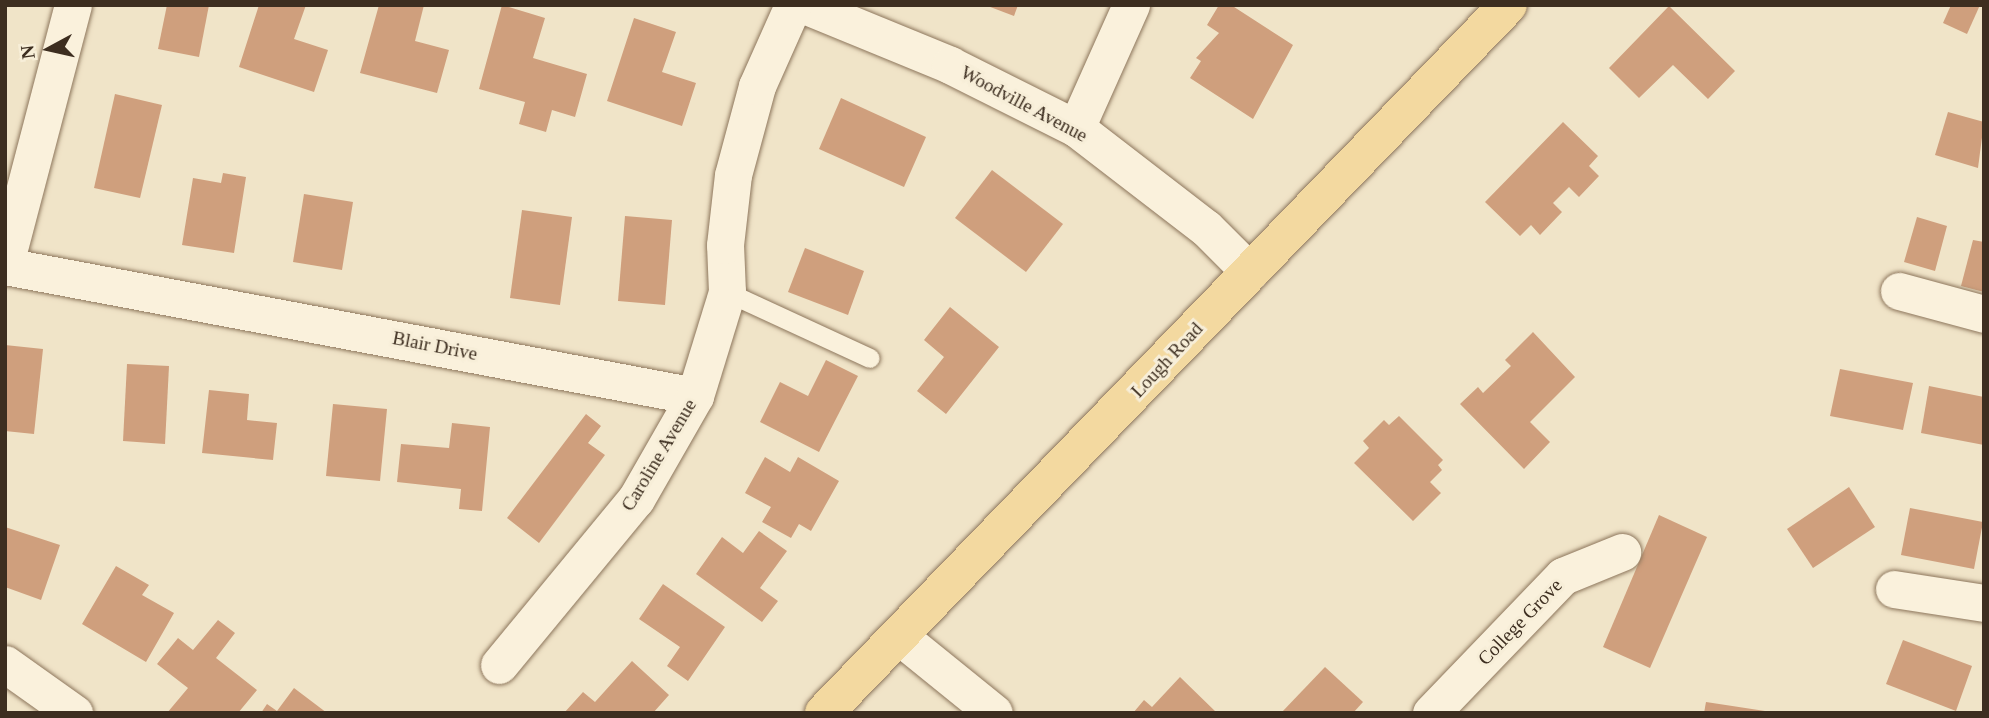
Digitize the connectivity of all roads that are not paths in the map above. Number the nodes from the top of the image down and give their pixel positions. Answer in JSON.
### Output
{"nodes":[{"id":1,"x":73,"y":5,"type":"edge"},
{"id":2,"x":793,"y":5,"type":"edge"},
{"id":3,"x":804,"y":5,"type":"edge"},
{"id":4,"x":1131,"y":5,"type":"edge"},
{"id":5,"x":1508,"y":5,"type":"edge"},
{"id":6,"x":1076,"y":128,"type":"junction"},
{"id":7,"x":5,"y":265,"type":"edge"},
{"id":8,"x":1250,"y":272,"type":"junction"},
{"id":9,"x":1899,"y":291,"type":"dead end"},
{"id":10,"x":727,"y":292,"type":"junction"},
{"id":11,"x":1984,"y":314,"type":"edge"},
{"id":12,"x":870,"y":358,"type":"dead end"},
{"id":13,"x":695,"y":396,"type":"junction"},
{"id":14,"x":1622,"y":552,"type":"dead end"},
{"id":15,"x":1894,"y":589,"type":"dead end"},
{"id":16,"x":1984,"y":603,"type":"edge"},
{"id":17,"x":899,"y":636,"type":"junction"},
{"id":18,"x":5,"y":664,"type":"edge"},
{"id":19,"x":499,"y":665,"type":"dead end"},
{"id":20,"x":74,"y":713,"type":"edge"},
{"id":21,"x":824,"y":713,"type":"edge"},
{"id":22,"x":994,"y":713,"type":"edge"},
{"id":23,"x":1432,"y":713,"type":"edge"}],
"edges":[{"from":1,"to":7,"type":"street"},
{"from":2,"to":10,"type":"street","name":"Caroline Avenue"},
{"from":3,"to":6,"type":"street","name":"Woodville Avenue"},
{"from":4,"to":6,"type":"street"},
{"from":5,"to":8,"type":"main road","name":"Lough Road"},
{"from":6,"to":8,"type":"street","name":"Woodville Avenue"},
{"from":7,"to":13,"type":"street","name":"Blair Drive"},
{"from":8,"to":17,"type":"main road","name":"Lough Road"},
{"from":9,"to":11,"type":"street"},
{"from":10,"to":12,"type":"lane"},
{"from":10,"to":13,"type":"street","name":"Caroline Avenue"},
{"from":13,"to":19,"type":"street","name":"Caroline Avenue"},
{"from":14,"to":23,"type":"street","name":"College Grove"},
{"from":15,"to":16,"type":"street"},
{"from":17,"to":21,"type":"main road","name":"Lough Road"},
{"from":17,"to":22,"type":"street"},
{"from":18,"to":20,"type":"street"}]}
